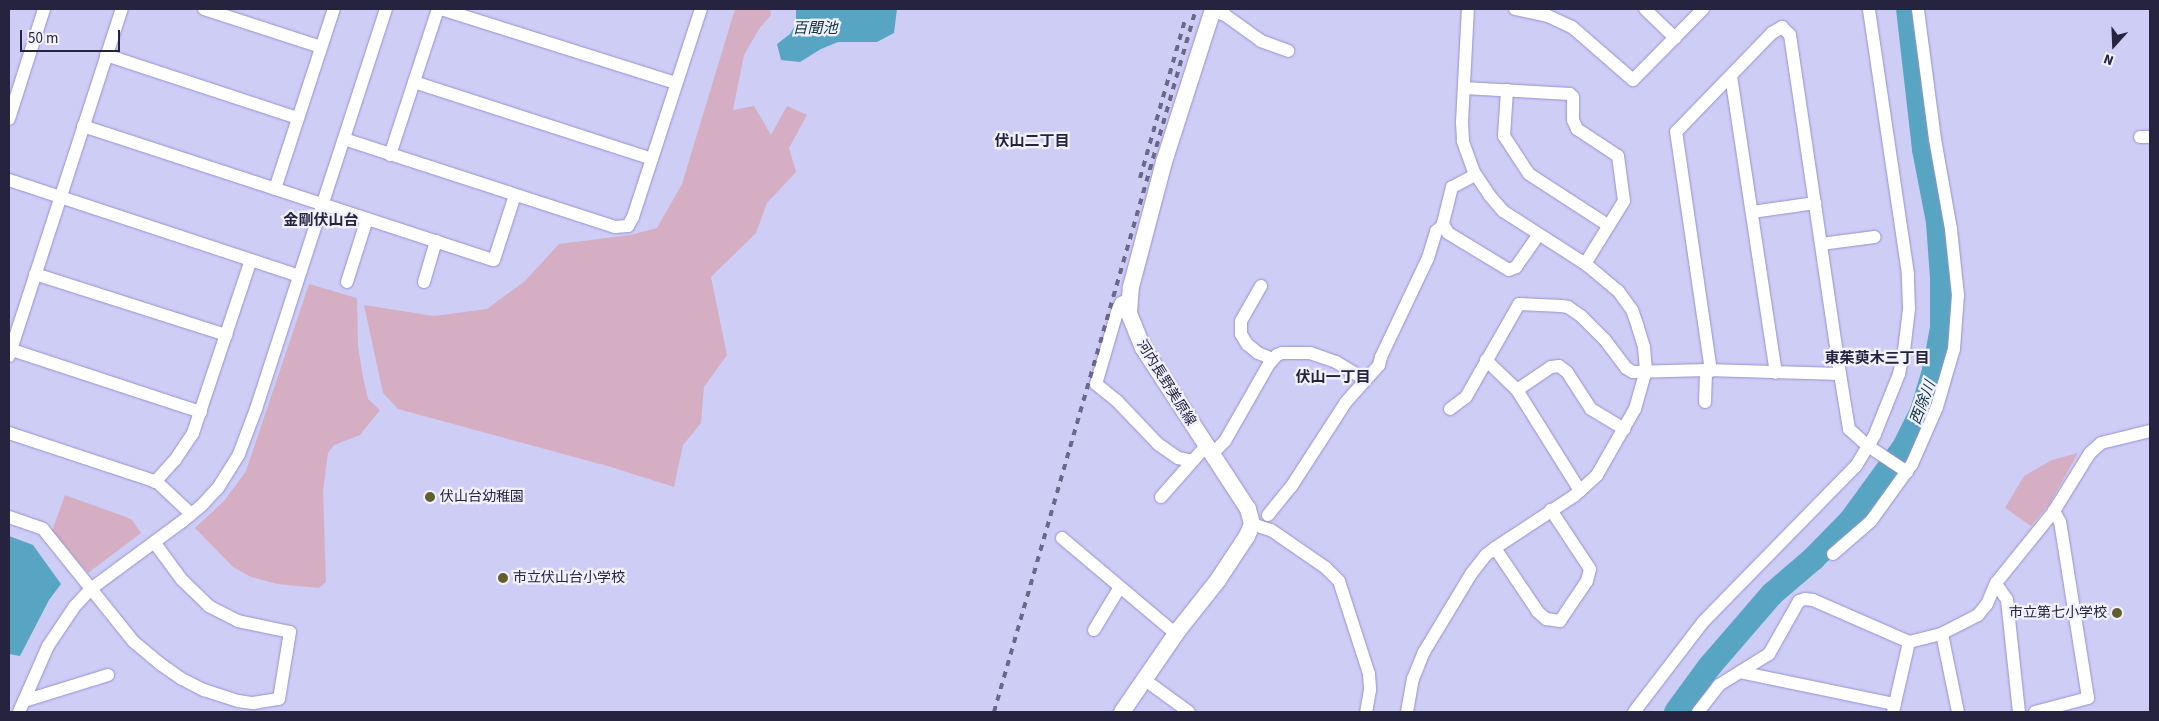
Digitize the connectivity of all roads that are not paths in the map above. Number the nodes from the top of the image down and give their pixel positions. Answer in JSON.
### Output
{"nodes":[{"id":1,"x":44,"y":9,"type":"edge"},
{"id":2,"x":122,"y":9,"type":"edge"},
{"id":3,"x":204,"y":9,"type":"edge"},
{"id":4,"x":334,"y":9,"type":"edge"},
{"id":5,"x":386,"y":9,"type":"edge"},
{"id":6,"x":439,"y":9,"type":"edge"},
{"id":7,"x":700,"y":9,"type":"edge"},
{"id":8,"x":1468,"y":9,"type":"edge"},
{"id":9,"x":1515,"y":9,"type":"edge"},
{"id":10,"x":1645,"y":9,"type":"edge"},
{"id":11,"x":1703,"y":9,"type":"edge"},
{"id":12,"x":1869,"y":9,"type":"edge"},
{"id":13,"x":1918,"y":9,"type":"edge"},
{"id":14,"x":1212,"y":10,"type":"edge"},
{"id":15,"x":1674,"y":38,"type":"junction"},
{"id":16,"x":321,"y":47,"type":"junction"},
{"id":17,"x":1288,"y":51,"type":"dead end"},
{"id":18,"x":106,"y":55,"type":"junction"},
{"id":19,"x":1731,"y":76,"type":"junction"},
{"id":20,"x":414,"y":82,"type":"junction"},
{"id":21,"x":676,"y":83,"type":"junction"},
{"id":22,"x":1464,"y":88,"type":"junction"},
{"id":23,"x":1507,"y":90,"type":"junction"},
{"id":24,"x":298,"y":118,"type":"junction"},
{"id":25,"x":9,"y":119,"type":"edge"},
{"id":26,"x":83,"y":126,"type":"junction"},
{"id":27,"x":344,"y":139,"type":"junction"},
{"id":28,"x":390,"y":154,"type":"junction"},
{"id":29,"x":652,"y":159,"type":"junction"},
{"id":30,"x":1475,"y":175,"type":"junction"},
{"id":31,"x":9,"y":180,"type":"edge"},
{"id":32,"x":275,"y":189,"type":"junction"},
{"id":33,"x":515,"y":195,"type":"junction"},
{"id":34,"x":60,"y":197,"type":"junction"},
{"id":35,"x":1815,"y":203,"type":"junction"},
{"id":36,"x":323,"y":204,"type":"junction"},
{"id":37,"x":1752,"y":212,"type":"junction"},
{"id":38,"x":367,"y":219,"type":"junction"},
{"id":39,"x":1443,"y":226,"type":"junction"},
{"id":40,"x":1609,"y":226,"type":"junction"},
{"id":41,"x":1538,"y":235,"type":"junction"},
{"id":42,"x":1875,"y":237,"type":"dead end"},
{"id":43,"x":436,"y":241,"type":"junction"},
{"id":44,"x":1821,"y":244,"type":"junction"},
{"id":45,"x":251,"y":260,"type":"junction"},
{"id":46,"x":1585,"y":264,"type":"junction"},
{"id":47,"x":35,"y":274,"type":"junction"},
{"id":48,"x":300,"y":276,"type":"junction"},
{"id":49,"x":347,"y":282,"type":"dead end"},
{"id":50,"x":424,"y":282,"type":"dead end"},
{"id":51,"x":1261,"y":286,"type":"dead end"},
{"id":52,"x":1129,"y":299,"type":"junction"},
{"id":53,"x":226,"y":335,"type":"junction"},
{"id":54,"x":9,"y":351,"type":"edge"},
{"id":55,"x":1273,"y":359,"type":"junction"},
{"id":56,"x":1486,"y":360,"type":"junction"},
{"id":57,"x":1646,"y":370,"type":"junction"},
{"id":58,"x":1708,"y":371,"type":"junction"},
{"id":59,"x":1776,"y":373,"type":"junction"},
{"id":60,"x":1840,"y":374,"type":"junction"},
{"id":61,"x":1366,"y":380,"type":"junction"},
{"id":62,"x":1517,"y":390,"type":"junction"},
{"id":63,"x":1705,"y":402,"type":"dead end"},
{"id":64,"x":1450,"y":409,"type":"dead end"},
{"id":65,"x":201,"y":412,"type":"junction"},
{"id":66,"x":1624,"y":429,"type":"junction"},
{"id":67,"x":2150,"y":431,"type":"edge"},
{"id":68,"x":9,"y":433,"type":"edge"},
{"id":69,"x":1869,"y":447,"type":"junction"},
{"id":70,"x":1209,"y":450,"type":"junction"},
{"id":71,"x":1193,"y":461,"type":"junction"},
{"id":72,"x":1904,"y":470,"type":"junction"},
{"id":73,"x":155,"y":482,"type":"junction"},
{"id":74,"x":1580,"y":491,"type":"junction"},
{"id":75,"x":1161,"y":497,"type":"dead end"},
{"id":76,"x":1551,"y":510,"type":"junction"},
{"id":77,"x":2054,"y":511,"type":"junction"},
{"id":78,"x":191,"y":514,"type":"junction"},
{"id":79,"x":1268,"y":515,"type":"dead end"},
{"id":80,"x":9,"y":517,"type":"edge"},
{"id":81,"x":1252,"y":524,"type":"junction"},
{"id":82,"x":1062,"y":538,"type":"dead end"},
{"id":83,"x":154,"y":542,"type":"junction"},
{"id":84,"x":1495,"y":548,"type":"junction"},
{"id":85,"x":1833,"y":554,"type":"dead end"},
{"id":86,"x":1996,"y":584,"type":"junction"},
{"id":87,"x":1120,"y":587,"type":"junction"},
{"id":88,"x":91,"y":590,"type":"junction"},
{"id":89,"x":1094,"y":630,"type":"dead end"},
{"id":90,"x":1176,"y":634,"type":"junction"},
{"id":91,"x":1942,"y":634,"type":"junction"},
{"id":92,"x":1909,"y":642,"type":"junction"},
{"id":93,"x":1740,"y":672,"type":"junction"},
{"id":94,"x":108,"y":675,"type":"dead end"},
{"id":95,"x":1145,"y":680,"type":"junction"},
{"id":96,"x":22,"y":707,"type":"edge"},
{"id":97,"x":1894,"y":708,"type":"edge"},
{"id":98,"x":1122,"y":712,"type":"edge"},
{"id":99,"x":1189,"y":712,"type":"edge"},
{"id":100,"x":1366,"y":712,"type":"edge"},
{"id":101,"x":1407,"y":712,"type":"edge"},
{"id":102,"x":1634,"y":712,"type":"edge"},
{"id":103,"x":1698,"y":712,"type":"edge"},
{"id":104,"x":1958,"y":712,"type":"edge"},
{"id":105,"x":2019,"y":712,"type":"edge"},
{"id":106,"x":2035,"y":712,"type":"edge"}],
"edges":[{"from":1,"to":25,"type":"street"},
{"from":2,"to":18,"type":"street"},
{"from":3,"to":16,"type":"street"},
{"from":4,"to":16,"type":"street"},
{"from":5,"to":27,"type":"street"},
{"from":6,"to":20,"type":"street"},
{"from":6,"to":21,"type":"street"},
{"from":7,"to":21,"type":"street"},
{"from":8,"to":22,"type":"street"},
{"from":9,"to":15,"type":"street"},
{"from":10,"to":15,"type":"street"},
{"from":11,"to":15,"type":"street"},
{"from":12,"to":69,"type":"street"},
{"from":13,"to":72,"type":"street"},
{"from":14,"to":17,"type":"street"},
{"from":14,"to":52,"type":"main road","name":"河内長野美原線"},
{"from":16,"to":24,"type":"street"},
{"from":18,"to":24,"type":"street"},
{"from":18,"to":26,"type":"street"},
{"from":19,"to":35,"type":"street"},
{"from":19,"to":37,"type":"street"},
{"from":19,"to":58,"type":"street"},
{"from":20,"to":28,"type":"street"},
{"from":20,"to":29,"type":"street"},
{"from":21,"to":29,"type":"street"},
{"from":22,"to":23,"type":"street"},
{"from":22,"to":30,"type":"street"},
{"from":23,"to":40,"type":"street"},
{"from":23,"to":40,"type":"street"},
{"from":24,"to":32,"type":"street"},
{"from":26,"to":32,"type":"street"},
{"from":26,"to":34,"type":"street"},
{"from":27,"to":28,"type":"street"},
{"from":27,"to":36,"type":"street"},
{"from":28,"to":33,"type":"street"},
{"from":29,"to":33,"type":"street"},
{"from":30,"to":39,"type":"street"},
{"from":30,"to":41,"type":"street"},
{"from":31,"to":34,"type":"street"},
{"from":32,"to":36,"type":"street"},
{"from":33,"to":43,"type":"street"},
{"from":34,"to":45,"type":"street"},
{"from":34,"to":47,"type":"street"},
{"from":35,"to":37,"type":"street"},
{"from":35,"to":44,"type":"street"},
{"from":36,"to":38,"type":"street"},
{"from":36,"to":48,"type":"street"},
{"from":37,"to":59,"type":"street"},
{"from":38,"to":43,"type":"street"},
{"from":38,"to":49,"type":"street"},
{"from":39,"to":41,"type":"street"},
{"from":39,"to":61,"type":"street"},
{"from":40,"to":46,"type":"street"},
{"from":41,"to":46,"type":"street"},
{"from":42,"to":44,"type":"street"},
{"from":43,"to":50,"type":"street"},
{"from":44,"to":60,"type":"street"},
{"from":45,"to":48,"type":"street"},
{"from":45,"to":53,"type":"street"},
{"from":46,"to":57,"type":"street"},
{"from":47,"to":53,"type":"street"},
{"from":47,"to":54,"type":"street"},
{"from":48,"to":78,"type":"street"},
{"from":51,"to":55,"type":"street"},
{"from":52,"to":70,"type":"main road","name":"河内長野美原線"},
{"from":52,"to":71,"type":"street"},
{"from":53,"to":65,"type":"street"},
{"from":54,"to":65,"type":"street"},
{"from":55,"to":61,"type":"street"},
{"from":55,"to":70,"type":"street"},
{"from":56,"to":57,"type":"street"},
{"from":56,"to":62,"type":"street"},
{"from":56,"to":64,"type":"street"},
{"from":57,"to":58,"type":"street"},
{"from":57,"to":66,"type":"street"},
{"from":58,"to":59,"type":"street"},
{"from":58,"to":63,"type":"street"},
{"from":59,"to":60,"type":"street"},
{"from":60,"to":69,"type":"street"},
{"from":61,"to":79,"type":"street"},
{"from":62,"to":66,"type":"street"},
{"from":62,"to":74,"type":"street"},
{"from":65,"to":73,"type":"street"},
{"from":66,"to":74,"type":"street"},
{"from":67,"to":77,"type":"street"},
{"from":68,"to":73,"type":"street"},
{"from":69,"to":72,"type":"street"},
{"from":69,"to":102,"type":"street"},
{"from":70,"to":71,"type":"street"},
{"from":70,"to":81,"type":"main road","name":"河内長野美原線"},
{"from":71,"to":75,"type":"street"},
{"from":72,"to":85,"type":"street"},
{"from":73,"to":78,"type":"street"},
{"from":74,"to":76,"type":"street"},
{"from":76,"to":84,"type":"street"},
{"from":76,"to":84,"type":"street"},
{"from":77,"to":86,"type":"street"},
{"from":77,"to":106,"type":"street"},
{"from":78,"to":83,"type":"street"},
{"from":80,"to":88,"type":"street"},
{"from":81,"to":90,"type":"main road"},
{"from":81,"to":100,"type":"street"},
{"from":82,"to":87,"type":"street"},
{"from":83,"to":88,"type":"street"},
{"from":83,"to":88,"type":"street"},
{"from":84,"to":101,"type":"street"},
{"from":86,"to":91,"type":"street"},
{"from":86,"to":105,"type":"street"},
{"from":87,"to":89,"type":"street"},
{"from":87,"to":90,"type":"street"},
{"from":88,"to":96,"type":"street"},
{"from":90,"to":95,"type":"main road"},
{"from":91,"to":92,"type":"street"},
{"from":91,"to":104,"type":"street"},
{"from":92,"to":93,"type":"street"},
{"from":92,"to":97,"type":"street"},
{"from":93,"to":97,"type":"street"},
{"from":93,"to":103,"type":"street"},
{"from":94,"to":96,"type":"street"},
{"from":95,"to":98,"type":"main road"},
{"from":95,"to":99,"type":"street"}]}
